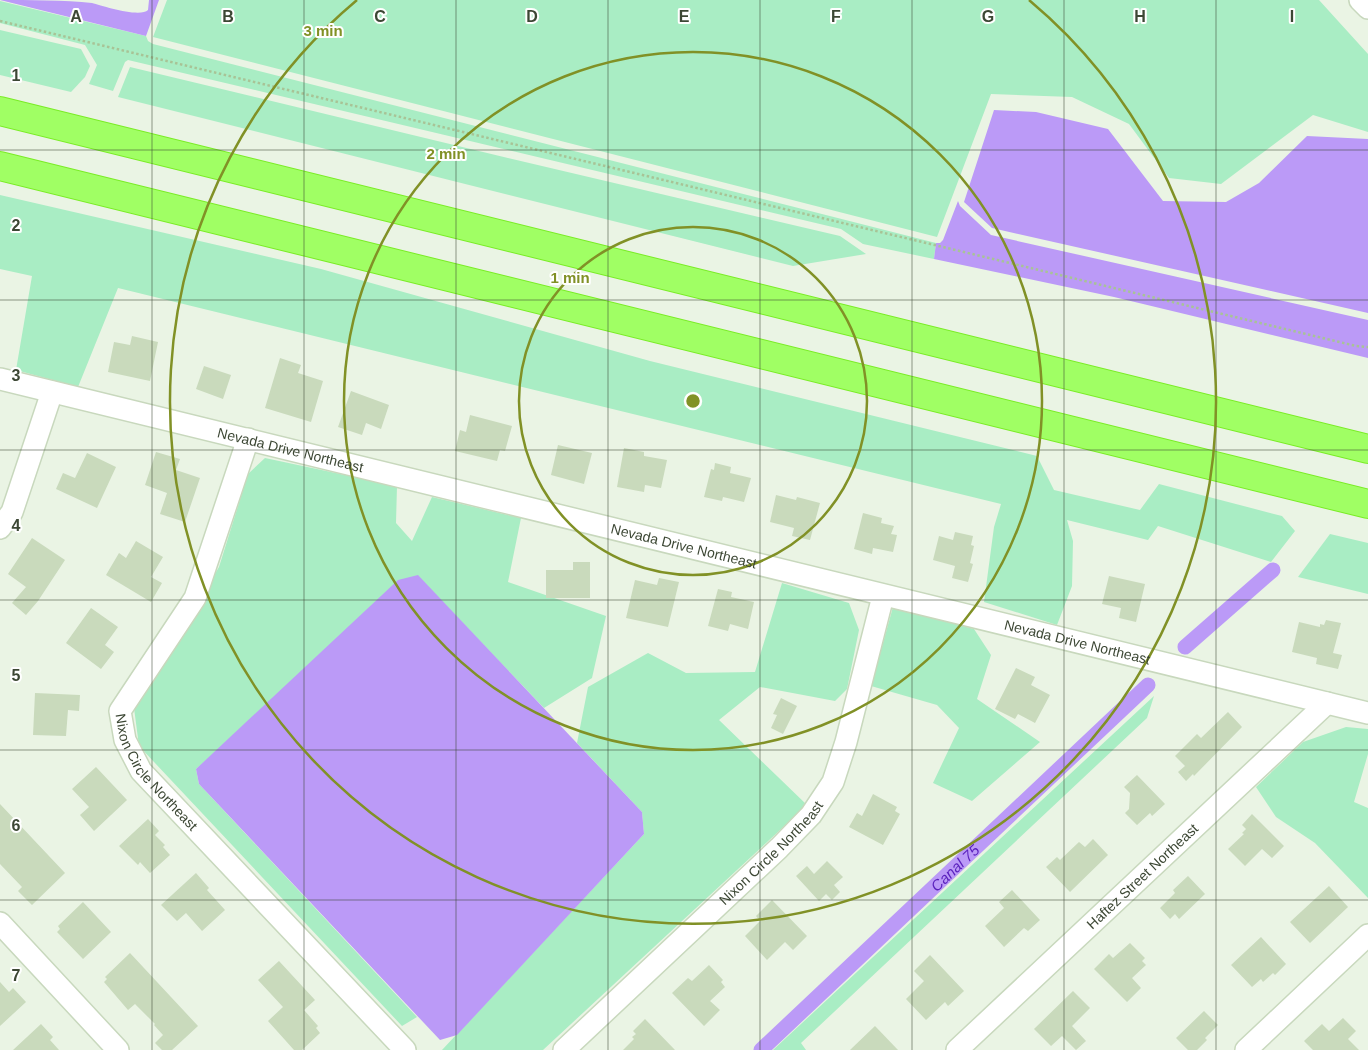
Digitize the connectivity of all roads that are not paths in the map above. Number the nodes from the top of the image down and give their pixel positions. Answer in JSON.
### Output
{"nodes":[{"id":1,"x":1360,"y":0,"type":"edge"},
{"id":2,"x":1368,"y":8,"type":"edge"},
{"id":3,"x":0,"y":111,"type":"edge"},
{"id":4,"x":0,"y":166,"type":"edge"},
{"id":5,"x":0,"y":379,"type":"edge"},
{"id":6,"x":52,"y":392,"type":"junction"},
{"id":7,"x":248,"y":440,"type":"junction"},
{"id":8,"x":1368,"y":449,"type":"edge"},
{"id":9,"x":1368,"y":504,"type":"edge"},
{"id":10,"x":0,"y":528,"type":"edge"},
{"id":11,"x":883,"y":596,"type":"junction"},
{"id":12,"x":1327,"y":703,"type":"junction"},
{"id":13,"x":1368,"y":713,"type":"edge"},
{"id":14,"x":0,"y":923,"type":"edge"},
{"id":15,"x":1368,"y":935,"type":"edge"},
{"id":16,"x":118,"y":1050,"type":"edge"},
{"id":17,"x":404,"y":1050,"type":"edge"},
{"id":18,"x":564,"y":1050,"type":"edge"},
{"id":19,"x":957,"y":1050,"type":"edge"},
{"id":20,"x":1246,"y":1050,"type":"edge"}],
"edges":[{"from":1,"to":2,"type":"street"},
{"from":3,"to":8,"type":"highway"},
{"from":4,"to":9,"type":"highway"},
{"from":5,"to":6,"type":"street","name":"Nevada Drive Northeast"},
{"from":6,"to":7,"type":"street","name":"Nevada Drive Northeast"},
{"from":6,"to":10,"type":"street"},
{"from":7,"to":11,"type":"street","name":"Nevada Drive Northeast"},
{"from":7,"to":17,"type":"street","name":"Nixon Circle Northeast"},
{"from":11,"to":12,"type":"street","name":"Nevada Drive Northeast"},
{"from":11,"to":18,"type":"street","name":"Nixon Circle Northeast"},
{"from":12,"to":13,"type":"street","name":"Nevada Drive Northeast"},
{"from":12,"to":19,"type":"street","name":"Haftez Street Northeast"},
{"from":14,"to":16,"type":"street"},
{"from":15,"to":20,"type":"street"}]}
